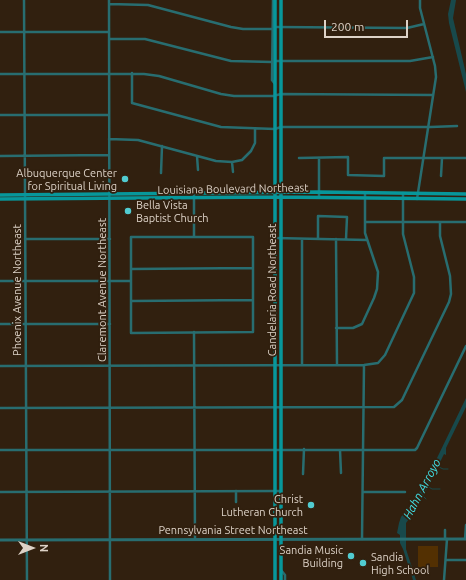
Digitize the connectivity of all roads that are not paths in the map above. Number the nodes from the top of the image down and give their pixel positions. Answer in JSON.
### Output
{"nodes":[{"id":1,"x":24,"y":0,"type":"edge"},
{"id":2,"x":109,"y":0,"type":"edge"},
{"id":3,"x":274,"y":0,"type":"edge"},
{"id":4,"x":281,"y":0,"type":"edge"},
{"id":5,"x":420,"y":0,"type":"edge"},
{"id":6,"x":109,"y":4,"type":"junction"},
{"id":7,"x":424,"y":24,"type":"junction"},
{"id":8,"x":281,"y":27,"type":"junction"},
{"id":9,"x":274,"y":28,"type":"junction"},
{"id":10,"x":0,"y":32,"type":"edge"},
{"id":11,"x":24,"y":32,"type":"junction"},
{"id":12,"x":109,"y":32,"type":"junction"},
{"id":13,"x":109,"y":39,"type":"junction"},
{"id":14,"x":433,"y":57,"type":"junction"},
{"id":15,"x":281,"y":61,"type":"junction"},
{"id":16,"x":274,"y":62,"type":"junction"},
{"id":17,"x":132,"y":73,"type":"junction"},
{"id":18,"x":0,"y":74,"type":"edge"},
{"id":19,"x":25,"y":74,"type":"junction"},
{"id":20,"x":109,"y":74,"type":"junction"},
{"id":21,"x":281,"y":94,"type":"junction"},
{"id":22,"x":275,"y":95,"type":"junction"},
{"id":23,"x":433,"y":95,"type":"junction"},
{"id":24,"x":109,"y":114,"type":"junction"},
{"id":25,"x":0,"y":115,"type":"edge"},
{"id":26,"x":25,"y":115,"type":"junction"},
{"id":27,"x":457,"y":126,"type":"dead end"},
{"id":28,"x":281,"y":127,"type":"junction"},
{"id":29,"x":428,"y":127,"type":"junction"},
{"id":30,"x":255,"y":129,"type":"junction"},
{"id":31,"x":275,"y":129,"type":"junction"},
{"id":32,"x":109,"y":139,"type":"junction"},
{"id":33,"x":162,"y":146,"type":"junction"},
{"id":34,"x":109,"y":155,"type":"junction"},
{"id":35,"x":0,"y":156,"type":"edge"},
{"id":36,"x":25,"y":156,"type":"junction"},
{"id":37,"x":197,"y":156,"type":"junction"},
{"id":38,"x":299,"y":158,"type":"dead end"},
{"id":39,"x":319,"y":158,"type":"junction"},
{"id":40,"x":423,"y":158,"type":"junction"},
{"id":41,"x":442,"y":158,"type":"junction"},
{"id":42,"x":466,"y":158,"type":"edge"},
{"id":43,"x":232,"y":162,"type":"junction"},
{"id":44,"x":198,"y":170,"type":"dead end"},
{"id":45,"x":233,"y":172,"type":"dead end"},
{"id":46,"x":161,"y":173,"type":"dead end"},
{"id":47,"x":441,"y":176,"type":"dead end"},
{"id":48,"x":319,"y":192,"type":"junction"},
{"id":49,"x":365,"y":193,"type":"junction"},
{"id":50,"x":404,"y":193,"type":"junction"},
{"id":51,"x":418,"y":193,"type":"junction"},
{"id":52,"x":110,"y":194,"type":"junction"},
{"id":53,"x":194,"y":194,"type":"junction"},
{"id":54,"x":466,"y":194,"type":"edge"},
{"id":55,"x":0,"y":195,"type":"edge"},
{"id":56,"x":275,"y":195,"type":"junction"},
{"id":57,"x":280,"y":195,"type":"junction"},
{"id":58,"x":25,"y":197,"type":"junction"},
{"id":59,"x":319,"y":197,"type":"junction"},
{"id":60,"x":194,"y":198,"type":"junction"},
{"id":61,"x":365,"y":198,"type":"junction"},
{"id":62,"x":403,"y":198,"type":"junction"},
{"id":63,"x":0,"y":199,"type":"edge"},
{"id":64,"x":109,"y":199,"type":"junction"},
{"id":65,"x":417,"y":199,"type":"junction"},
{"id":66,"x":466,"y":199,"type":"edge"},
{"id":67,"x":365,"y":222,"type":"junction"},
{"id":68,"x":403,"y":222,"type":"junction"},
{"id":69,"x":440,"y":222,"type":"junction"},
{"id":70,"x":466,"y":222,"type":"edge"},
{"id":71,"x":194,"y":237,"type":"junction"},
{"id":72,"x":275,"y":238,"type":"junction"},
{"id":73,"x":281,"y":238,"type":"junction"},
{"id":74,"x":25,"y":239,"type":"junction"},
{"id":75,"x":110,"y":239,"type":"junction"},
{"id":76,"x":302,"y":239,"type":"junction"},
{"id":77,"x":318,"y":239,"type":"junction"},
{"id":78,"x":336,"y":239,"type":"junction"},
{"id":79,"x":346,"y":239,"type":"junction"},
{"id":80,"x":367,"y":240,"type":"junction"},
{"id":81,"x":253,"y":268,"type":"junction"},
{"id":82,"x":131,"y":269,"type":"junction"},
{"id":83,"x":0,"y":281,"type":"edge"},
{"id":84,"x":26,"y":281,"type":"junction"},
{"id":85,"x":110,"y":281,"type":"junction"},
{"id":86,"x":131,"y":281,"type":"junction"},
{"id":87,"x":253,"y":300,"type":"junction"},
{"id":88,"x":131,"y":301,"type":"junction"},
{"id":89,"x":0,"y":324,"type":"edge"},
{"id":90,"x":26,"y":324,"type":"junction"},
{"id":91,"x":110,"y":324,"type":"junction"},
{"id":92,"x":336,"y":328,"type":"junction"},
{"id":93,"x":194,"y":332,"type":"junction"},
{"id":94,"x":466,"y":346,"type":"edge"},
{"id":95,"x":110,"y":365,"type":"junction"},
{"id":96,"x":194,"y":365,"type":"junction"},
{"id":97,"x":275,"y":365,"type":"junction"},
{"id":98,"x":281,"y":365,"type":"junction"},
{"id":99,"x":302,"y":365,"type":"junction"},
{"id":100,"x":337,"y":365,"type":"junction"},
{"id":101,"x":364,"y":365,"type":"junction"},
{"id":102,"x":0,"y":366,"type":"edge"},
{"id":103,"x":26,"y":366,"type":"junction"},
{"id":104,"x":281,"y":406,"type":"junction"},
{"id":105,"x":110,"y":407,"type":"junction"},
{"id":106,"x":194,"y":407,"type":"junction"},
{"id":107,"x":275,"y":407,"type":"junction"},
{"id":108,"x":364,"y":407,"type":"junction"},
{"id":109,"x":0,"y":408,"type":"edge"},
{"id":110,"x":26,"y":408,"type":"junction"},
{"id":111,"x":110,"y":449,"type":"junction"},
{"id":112,"x":194,"y":449,"type":"junction"},
{"id":113,"x":275,"y":449,"type":"junction"},
{"id":114,"x":281,"y":449,"type":"junction"},
{"id":115,"x":304,"y":449,"type":"junction"},
{"id":116,"x":363,"y":449,"type":"junction"},
{"id":117,"x":0,"y":450,"type":"edge"},
{"id":118,"x":26,"y":450,"type":"junction"},
{"id":119,"x":340,"y":450,"type":"junction"},
{"id":120,"x":340,"y":473,"type":"dead end"},
{"id":121,"x":303,"y":474,"type":"dead end"},
{"id":122,"x":110,"y":491,"type":"junction"},
{"id":123,"x":195,"y":491,"type":"junction"},
{"id":124,"x":236,"y":491,"type":"junction"},
{"id":125,"x":275,"y":491,"type":"junction"},
{"id":126,"x":280,"y":491,"type":"junction"},
{"id":127,"x":0,"y":492,"type":"edge"},
{"id":128,"x":26,"y":492,"type":"junction"},
{"id":129,"x":363,"y":492,"type":"junction"},
{"id":130,"x":405,"y":492,"type":"dead end"},
{"id":131,"x":236,"y":502,"type":"dead end"},
{"id":132,"x":466,"y":525,"type":"edge"},
{"id":133,"x":446,"y":530,"type":"dead end"},
{"id":134,"x":427,"y":535,"type":"dead end"},
{"id":135,"x":110,"y":539,"type":"junction"},
{"id":136,"x":195,"y":539,"type":"junction"},
{"id":137,"x":275,"y":539,"type":"junction"},
{"id":138,"x":281,"y":539,"type":"junction"},
{"id":139,"x":362,"y":539,"type":"junction"},
{"id":140,"x":427,"y":539,"type":"junction"},
{"id":141,"x":446,"y":539,"type":"junction"},
{"id":142,"x":466,"y":539,"type":"edge"},
{"id":143,"x":0,"y":540,"type":"edge"},
{"id":144,"x":26,"y":540,"type":"junction"},
{"id":145,"x":446,"y":560,"type":"junction"},
{"id":146,"x":466,"y":560,"type":"edge"},
{"id":147,"x":281,"y":570,"type":"junction"},
{"id":148,"x":27,"y":580,"type":"edge"},
{"id":149,"x":110,"y":580,"type":"edge"},
{"id":150,"x":275,"y":580,"type":"edge"},
{"id":151,"x":281,"y":580,"type":"edge"},
{"id":152,"x":286,"y":580,"type":"edge"},
{"id":153,"x":444,"y":580,"type":"edge"}],
"edges":[{"from":1,"to":11,"type":"street","name":"Phoenix Avenue Northeast"},
{"from":2,"to":6,"type":"street","name":"Claremont Avenue Northeast"},
{"from":3,"to":9,"type":"main road","name":"Candelaria Road Northeast"},
{"from":4,"to":8,"type":"main road","name":"Candelaria Road Northeast"},
{"from":5,"to":7,"type":"street"},
{"from":6,"to":9,"type":"street"},
{"from":6,"to":12,"type":"street","name":"Claremont Avenue Northeast"},
{"from":7,"to":8,"type":"street"},
{"from":7,"to":14,"type":"street"},
{"from":8,"to":9,"type":"street"},
{"from":8,"to":15,"type":"main road","name":"Candelaria Road Northeast"},
{"from":9,"to":16,"type":"main road","name":"Candelaria Road Northeast"},
{"from":10,"to":11,"type":"street"},
{"from":11,"to":12,"type":"street"},
{"from":11,"to":19,"type":"street","name":"Phoenix Avenue Northeast"},
{"from":12,"to":13,"type":"street","name":"Claremont Avenue Northeast"},
{"from":13,"to":16,"type":"street"},
{"from":13,"to":20,"type":"street","name":"Claremont Avenue Northeast"},
{"from":14,"to":15,"type":"street"},
{"from":14,"to":23,"type":"street"},
{"from":15,"to":16,"type":"street"},
{"from":15,"to":21,"type":"main road","name":"Candelaria Road Northeast"},
{"from":16,"to":22,"type":"main road","name":"Candelaria Road Northeast"},
{"from":17,"to":20,"type":"street"},
{"from":17,"to":22,"type":"street"},
{"from":17,"to":30,"type":"street"},
{"from":18,"to":19,"type":"street"},
{"from":19,"to":20,"type":"street"},
{"from":19,"to":26,"type":"street","name":"Phoenix Avenue Northeast"},
{"from":20,"to":24,"type":"street","name":"Claremont Avenue Northeast"},
{"from":21,"to":22,"type":"street"},
{"from":21,"to":23,"type":"street"},
{"from":21,"to":28,"type":"main road","name":"Candelaria Road Northeast"},
{"from":22,"to":31,"type":"main road","name":"Candelaria Road Northeast"},
{"from":23,"to":29,"type":"street"},
{"from":24,"to":26,"type":"street"},
{"from":24,"to":32,"type":"street","name":"Claremont Avenue Northeast"},
{"from":25,"to":26,"type":"street"},
{"from":26,"to":36,"type":"street","name":"Phoenix Avenue Northeast"},
{"from":27,"to":29,"type":"street"},
{"from":28,"to":29,"type":"street"},
{"from":28,"to":31,"type":"street"},
{"from":28,"to":57,"type":"main road","name":"Candelaria Road Northeast"},
{"from":29,"to":40,"type":"street"},
{"from":30,"to":31,"type":"street"},
{"from":30,"to":43,"type":"street"},
{"from":31,"to":56,"type":"main road","name":"Candelaria Road Northeast"},
{"from":32,"to":33,"type":"street"},
{"from":32,"to":34,"type":"street","name":"Claremont Avenue Northeast"},
{"from":33,"to":37,"type":"street"},
{"from":33,"to":46,"type":"street"},
{"from":34,"to":36,"type":"street"},
{"from":34,"to":52,"type":"street","name":"Claremont Avenue Northeast"},
{"from":35,"to":36,"type":"street"},
{"from":36,"to":58,"type":"street","name":"Phoenix Avenue Northeast"},
{"from":37,"to":43,"type":"street"},
{"from":37,"to":44,"type":"street"},
{"from":38,"to":39,"type":"street"},
{"from":39,"to":40,"type":"street"},
{"from":39,"to":48,"type":"street"},
{"from":40,"to":41,"type":"street"},
{"from":40,"to":51,"type":"street"},
{"from":41,"to":42,"type":"street"},
{"from":41,"to":47,"type":"street"},
{"from":43,"to":45,"type":"street"},
{"from":48,"to":49,"type":"main road","name":"Louisiana Boulevard Northeast"},
{"from":48,"to":57,"type":"main road","name":"Louisiana Boulevard Northeast"},
{"from":48,"to":59,"type":"street"},
{"from":49,"to":50,"type":"main road","name":"Louisiana Boulevard Northeast"},
{"from":49,"to":61,"type":"street"},
{"from":50,"to":51,"type":"main road","name":"Louisiana Boulevard Northeast"},
{"from":50,"to":62,"type":"street"},
{"from":51,"to":54,"type":"main road","name":"Louisiana Boulevard Northeast"},
{"from":51,"to":65,"type":"street"},
{"from":52,"to":53,"type":"main road","name":"Louisiana Boulevard Northeast"},
{"from":52,"to":58,"type":"main road","name":"Louisiana Boulevard Northeast"},
{"from":52,"to":64,"type":"street","name":"Claremont Avenue Northeast"},
{"from":53,"to":56,"type":"main road","name":"Louisiana Boulevard Northeast"},
{"from":53,"to":60,"type":"street"},
{"from":55,"to":58,"type":"main road","name":"Louisiana Boulevard Northeast"},
{"from":56,"to":57,"type":"main road","name":"Louisiana Boulevard Northeast"},
{"from":56,"to":60,"type":"main road","name":"Louisiana Boulevard Northeast"},
{"from":56,"to":72,"type":"main road","name":"Candelaria Road Northeast"},
{"from":57,"to":59,"type":"main road","name":"Louisiana Boulevard Northeast"},
{"from":57,"to":73,"type":"main road","name":"Candelaria Road Northeast"},
{"from":58,"to":63,"type":"main road","name":"Louisiana Boulevard Northeast"},
{"from":58,"to":64,"type":"main road","name":"Louisiana Boulevard Northeast"},
{"from":58,"to":74,"type":"street","name":"Phoenix Avenue Northeast"},
{"from":59,"to":61,"type":"main road","name":"Louisiana Boulevard Northeast"},
{"from":60,"to":64,"type":"main road","name":"Louisiana Boulevard Northeast"},
{"from":60,"to":71,"type":"street"},
{"from":61,"to":62,"type":"main road","name":"Louisiana Boulevard Northeast"},
{"from":61,"to":67,"type":"street"},
{"from":62,"to":65,"type":"main road","name":"Louisiana Boulevard Northeast"},
{"from":62,"to":68,"type":"street"},
{"from":64,"to":75,"type":"street","name":"Claremont Avenue Northeast"},
{"from":65,"to":66,"type":"main road","name":"Louisiana Boulevard Northeast"},
{"from":67,"to":68,"type":"street"},
{"from":67,"to":80,"type":"street"},
{"from":68,"to":69,"type":"street"},
{"from":68,"to":101,"type":"street"},
{"from":69,"to":70,"type":"street"},
{"from":69,"to":108,"type":"street"},
{"from":71,"to":81,"type":"street"},
{"from":71,"to":82,"type":"street"},
{"from":72,"to":73,"type":"street"},
{"from":72,"to":97,"type":"main road","name":"Candelaria Road Northeast"},
{"from":73,"to":76,"type":"street"},
{"from":73,"to":98,"type":"main road","name":"Candelaria Road Northeast"},
{"from":74,"to":75,"type":"street"},
{"from":74,"to":84,"type":"street","name":"Phoenix Avenue Northeast"},
{"from":75,"to":85,"type":"street","name":"Claremont Avenue Northeast"},
{"from":76,"to":77,"type":"street"},
{"from":76,"to":99,"type":"street"},
{"from":77,"to":78,"type":"street"},
{"from":77,"to":79,"type":"street"},
{"from":78,"to":79,"type":"street"},
{"from":78,"to":92,"type":"street"},
{"from":79,"to":80,"type":"street"},
{"from":80,"to":92,"type":"street"},
{"from":81,"to":82,"type":"street"},
{"from":81,"to":87,"type":"street"},
{"from":82,"to":86,"type":"street"},
{"from":83,"to":84,"type":"street"},
{"from":84,"to":85,"type":"street"},
{"from":84,"to":90,"type":"street","name":"Phoenix Avenue Northeast"},
{"from":85,"to":86,"type":"street"},
{"from":85,"to":91,"type":"street","name":"Claremont Avenue Northeast"},
{"from":86,"to":88,"type":"street"},
{"from":87,"to":88,"type":"street"},
{"from":87,"to":93,"type":"street"},
{"from":88,"to":93,"type":"street"},
{"from":89,"to":90,"type":"street"},
{"from":90,"to":91,"type":"street"},
{"from":90,"to":103,"type":"street","name":"Phoenix Avenue Northeast"},
{"from":91,"to":95,"type":"street","name":"Claremont Avenue Northeast"},
{"from":92,"to":100,"type":"street"},
{"from":93,"to":96,"type":"street"},
{"from":94,"to":116,"type":"street"},
{"from":95,"to":96,"type":"street"},
{"from":95,"to":103,"type":"street"},
{"from":95,"to":105,"type":"street","name":"Claremont Avenue Northeast"},
{"from":96,"to":97,"type":"street"},
{"from":96,"to":106,"type":"street"},
{"from":97,"to":98,"type":"street"},
{"from":97,"to":107,"type":"main road","name":"Candelaria Road Northeast"},
{"from":98,"to":99,"type":"street"},
{"from":98,"to":104,"type":"main road","name":"Candelaria Road Northeast"},
{"from":99,"to":100,"type":"street"},
{"from":100,"to":101,"type":"street"},
{"from":101,"to":108,"type":"street"},
{"from":102,"to":103,"type":"street"},
{"from":103,"to":110,"type":"street","name":"Phoenix Avenue Northeast"},
{"from":104,"to":107,"type":"street"},
{"from":104,"to":108,"type":"street"},
{"from":104,"to":114,"type":"main road","name":"Candelaria Road Northeast"},
{"from":105,"to":106,"type":"street"},
{"from":105,"to":110,"type":"street"},
{"from":105,"to":111,"type":"street","name":"Claremont Avenue Northeast"},
{"from":106,"to":107,"type":"street"},
{"from":106,"to":112,"type":"street"},
{"from":107,"to":113,"type":"main road","name":"Candelaria Road Northeast"},
{"from":108,"to":116,"type":"street"},
{"from":109,"to":110,"type":"street"},
{"from":110,"to":118,"type":"street","name":"Phoenix Avenue Northeast"},
{"from":111,"to":112,"type":"street"},
{"from":111,"to":118,"type":"street"},
{"from":111,"to":122,"type":"street","name":"Claremont Avenue Northeast"},
{"from":112,"to":113,"type":"street"},
{"from":112,"to":123,"type":"street"},
{"from":113,"to":114,"type":"street"},
{"from":113,"to":125,"type":"main road","name":"Candelaria Road Northeast"},
{"from":114,"to":115,"type":"street"},
{"from":114,"to":126,"type":"main road","name":"Candelaria Road Northeast"},
{"from":115,"to":119,"type":"street"},
{"from":115,"to":121,"type":"street"},
{"from":116,"to":119,"type":"street"},
{"from":116,"to":129,"type":"street"},
{"from":117,"to":118,"type":"street"},
{"from":118,"to":128,"type":"street","name":"Phoenix Avenue Northeast"},
{"from":119,"to":120,"type":"street"},
{"from":122,"to":123,"type":"street"},
{"from":122,"to":128,"type":"street"},
{"from":122,"to":135,"type":"street","name":"Claremont Avenue Northeast"},
{"from":123,"to":124,"type":"street"},
{"from":123,"to":136,"type":"street"},
{"from":124,"to":125,"type":"street"},
{"from":124,"to":131,"type":"street"},
{"from":125,"to":126,"type":"street"},
{"from":125,"to":137,"type":"main road","name":"Candelaria Road Northeast"},
{"from":126,"to":138,"type":"main road","name":"Candelaria Road Northeast"},
{"from":127,"to":128,"type":"street"},
{"from":128,"to":144,"type":"street","name":"Phoenix Avenue Northeast"},
{"from":129,"to":130,"type":"street"},
{"from":129,"to":139,"type":"street"},
{"from":132,"to":142,"type":"street"},
{"from":133,"to":141,"type":"street"},
{"from":134,"to":140,"type":"street"},
{"from":135,"to":136,"type":"street","name":"Pennsylvania Street Northeast"},
{"from":135,"to":144,"type":"street","name":"Pennsylvania Street Northeast"},
{"from":135,"to":149,"type":"street","name":"Claremont Avenue Northeast"},
{"from":136,"to":137,"type":"street","name":"Pennsylvania Street Northeast"},
{"from":137,"to":138,"type":"street","name":"Pennsylvania Street Northeast"},
{"from":137,"to":150,"type":"main road","name":"Candelaria Road Northeast"},
{"from":138,"to":139,"type":"street","name":"Pennsylvania Street Northeast"},
{"from":138,"to":147,"type":"main road","name":"Candelaria Road Northeast"},
{"from":139,"to":140,"type":"street","name":"Pennsylvania Street Northeast"},
{"from":140,"to":141,"type":"street","name":"Pennsylvania Street Northeast"},
{"from":141,"to":142,"type":"street","name":"Pennsylvania Street Northeast"},
{"from":141,"to":145,"type":"street"},
{"from":143,"to":144,"type":"street","name":"Pennsylvania Street Northeast"},
{"from":144,"to":148,"type":"street","name":"Phoenix Avenue Northeast"},
{"from":145,"to":146,"type":"street"},
{"from":145,"to":153,"type":"street"},
{"from":147,"to":151,"type":"main road","name":"Candelaria Road Northeast"},
{"from":147,"to":152,"type":"street"}]}
